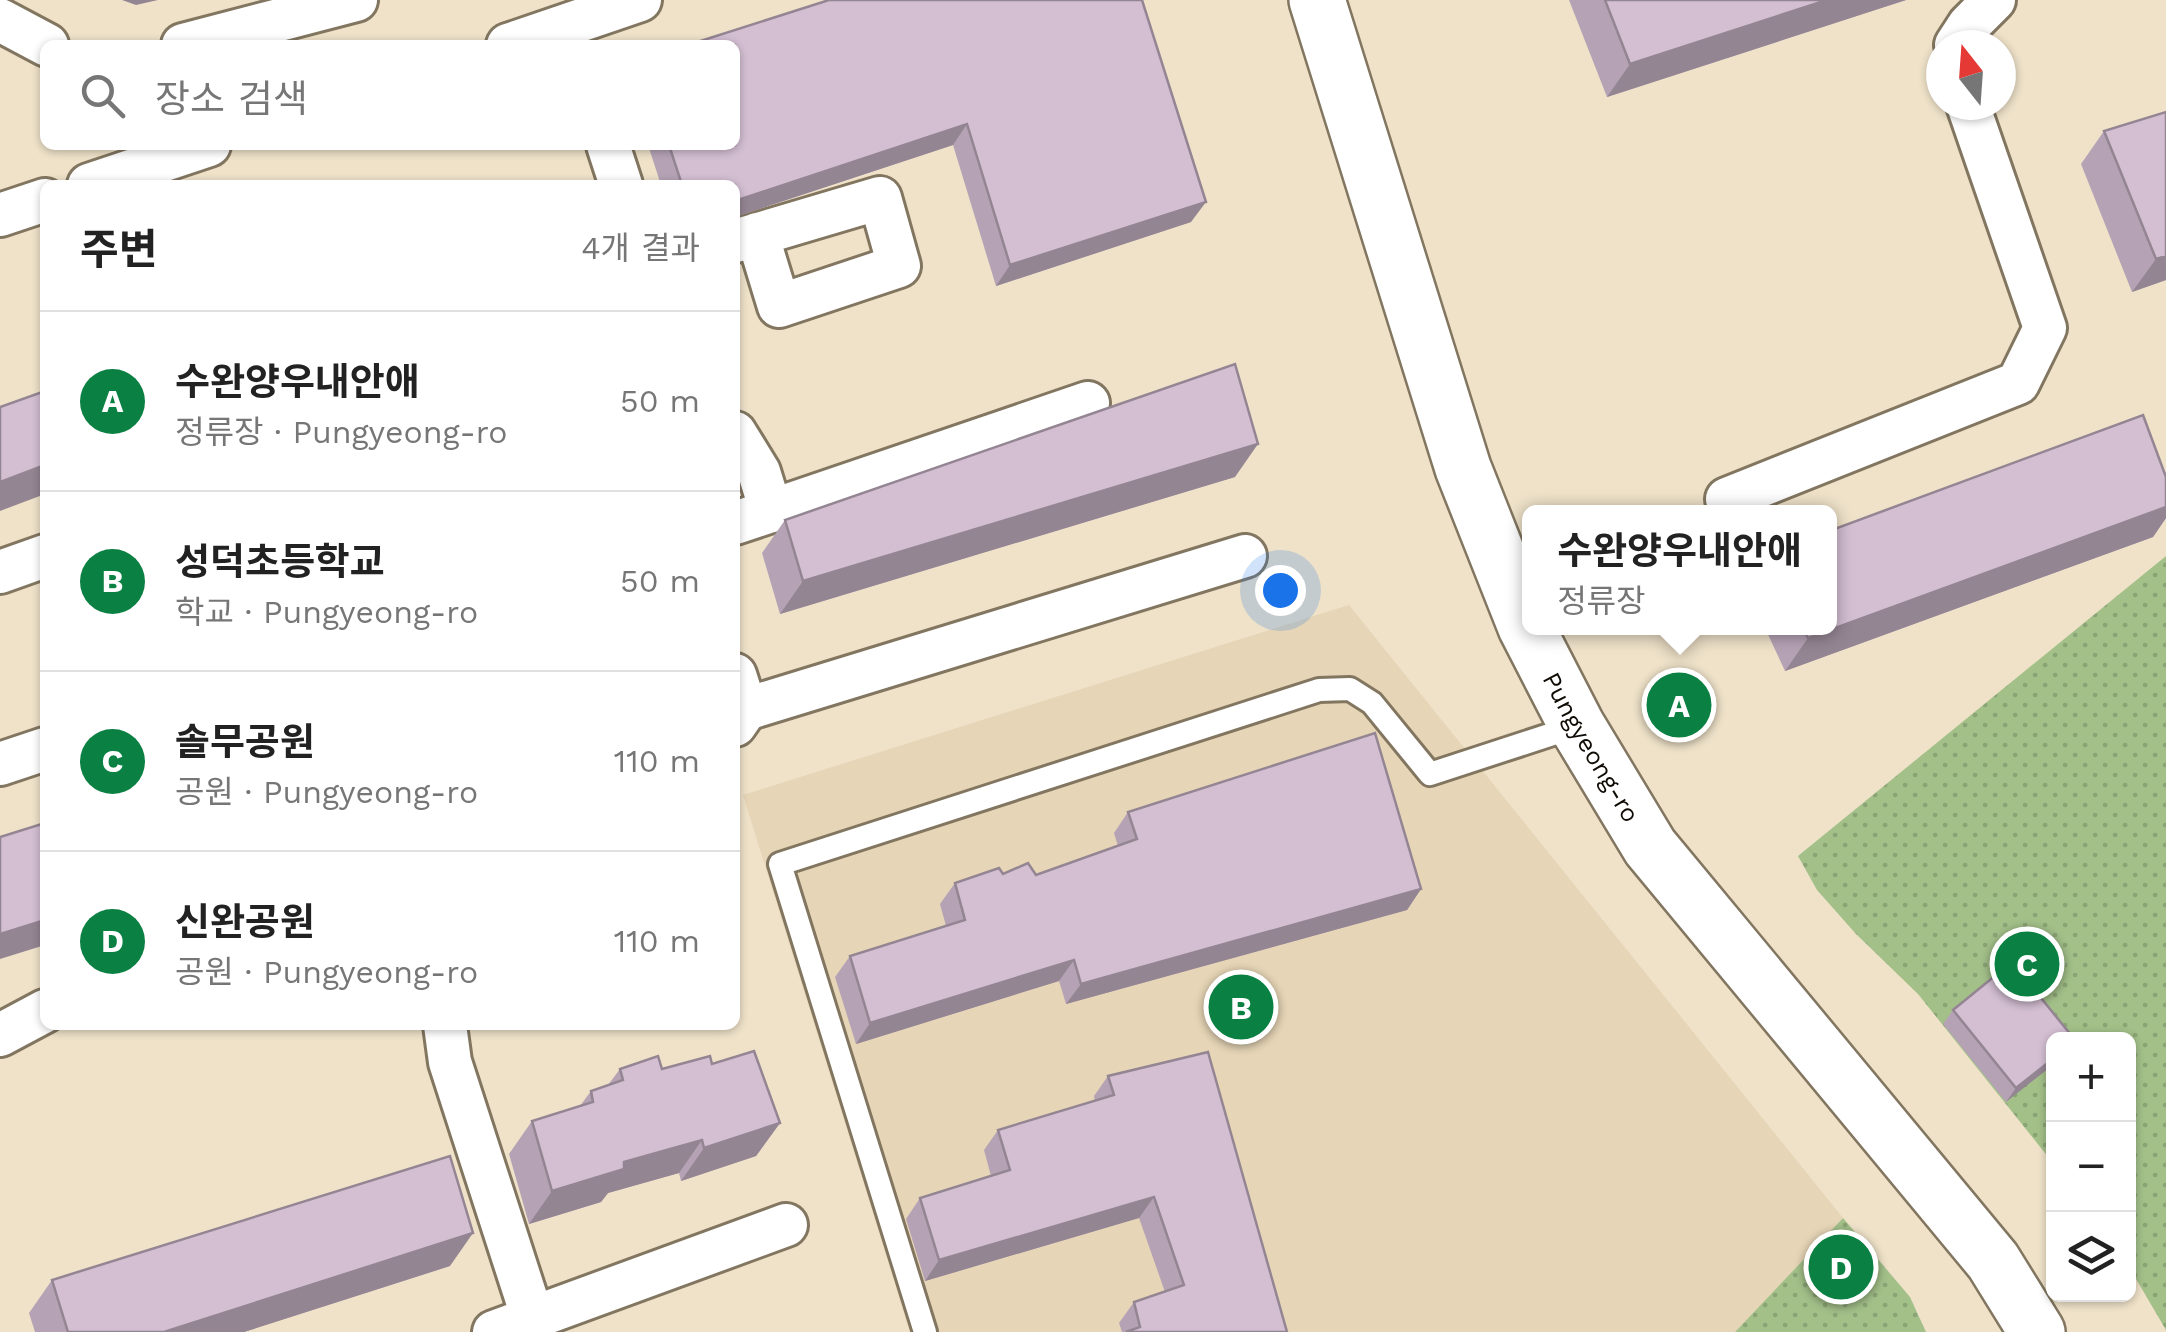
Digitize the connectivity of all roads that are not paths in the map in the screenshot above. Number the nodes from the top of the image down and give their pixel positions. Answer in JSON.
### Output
{"nodes":[{"id":1,"x":356,"y":0,"type":"edge"},
{"id":2,"x":640,"y":0,"type":"edge"},
{"id":3,"x":1317,"y":0,"type":"edge"},
{"id":4,"x":1994,"y":0,"type":"edge"},
{"id":5,"x":0,"y":20,"type":"edge"},
{"id":6,"x":1965,"y":30,"type":"edge"},
{"id":7,"x":574,"y":34,"type":"edge"},
{"id":8,"x":202,"y":40,"type":"edge"},
{"id":9,"x":538,"y":40,"type":"edge"},
{"id":10,"x":40,"y":41,"type":"edge"},
{"id":11,"x":1973,"y":120,"type":"edge"},
{"id":12,"x":194,"y":150,"type":"edge"},
{"id":13,"x":610,"y":150,"type":"edge"},
{"id":14,"x":104,"y":180,"type":"edge"},
{"id":15,"x":618,"y":180,"type":"edge"},
{"id":16,"x":40,"y":202,"type":"edge"},
{"id":17,"x":0,"y":215,"type":"edge"},
{"id":18,"x":1088,"y":403,"type":"dead end"},
{"id":19,"x":740,"y":441,"type":"edge"},
{"id":20,"x":1728,"y":499,"type":"dead end"},
{"id":21,"x":753,"y":517,"type":"edge"},
{"id":22,"x":1246,"y":556,"type":"dead end"},
{"id":23,"x":40,"y":558,"type":"edge"},
{"id":24,"x":0,"y":572,"type":"edge"},
{"id":25,"x":1522,"y":617,"type":"edge"},
{"id":26,"x":1530,"y":635,"type":"edge"},
{"id":27,"x":740,"y":703,"type":"edge"},
{"id":28,"x":1577,"y":726,"type":"junction"},
{"id":29,"x":40,"y":752,"type":"edge"},
{"id":30,"x":0,"y":764,"type":"edge"},
{"id":31,"x":40,"y":1014,"type":"edge"},
{"id":32,"x":446,"y":1030,"type":"edge"},
{"id":33,"x":0,"y":1036,"type":"edge"},
{"id":34,"x":786,"y":1224,"type":"dead end"},
{"id":35,"x":517,"y":1328,"type":"edge"},
{"id":36,"x":925,"y":1332,"type":"edge"},
{"id":37,"x":2037,"y":1332,"type":"edge"}],
"edges":[{"from":1,"to":8,"type":"street"},
{"from":2,"to":7,"type":"street"},
{"from":3,"to":25,"type":"main road","name":"Pungyeong-ro"},
{"from":4,"to":6,"type":"street"},
{"from":5,"to":10,"type":"street"},
{"from":7,"to":9,"type":"street"},
{"from":11,"to":20,"type":"street"},
{"from":12,"to":14,"type":"street"},
{"from":13,"to":15,"type":"street"},
{"from":16,"to":17,"type":"street"},
{"from":18,"to":21,"type":"street"},
{"from":19,"to":21,"type":"street"},
{"from":22,"to":27,"type":"street"},
{"from":23,"to":24,"type":"street"},
{"from":26,"to":28,"type":"main road","name":"Pungyeong-ro"},
{"from":28,"to":36,"type":"lane"},
{"from":28,"to":37,"type":"main road","name":"Pungyeong-ro"},
{"from":29,"to":30,"type":"street"},
{"from":31,"to":33,"type":"street"},
{"from":32,"to":35,"type":"street"},
{"from":34,"to":35,"type":"street"}]}
